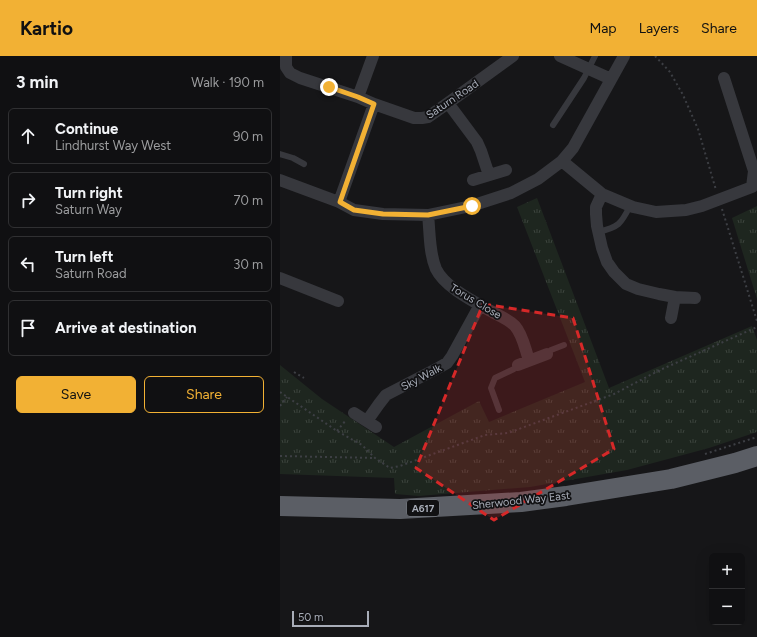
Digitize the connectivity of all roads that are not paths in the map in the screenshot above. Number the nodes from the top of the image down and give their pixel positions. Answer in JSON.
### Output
{"nodes":[{"id":1,"x":373,"y":56,"type":"edge"},
{"id":2,"x":513,"y":56,"type":"edge"},
{"id":3,"x":560,"y":56,"type":"edge"},
{"id":4,"x":595,"y":56,"type":"edge"},
{"id":5,"x":624,"y":56,"type":"edge"},
{"id":6,"x":284,"y":57,"type":"edge"},
{"id":7,"x":588,"y":69,"type":"junction"},
{"id":8,"x":724,"y":78,"type":"dead end"},
{"id":9,"x":611,"y":79,"type":"junction"},
{"id":10,"x":358,"y":97,"type":"junction"},
{"id":11,"x":448,"y":103,"type":"junction"},
{"id":12,"x":374,"y":104,"type":"junction"},
{"id":13,"x":553,"y":125,"type":"dead end"},
{"id":14,"x":280,"y":154,"type":"edge"},
{"id":15,"x":562,"y":161,"type":"junction"},
{"id":16,"x":304,"y":164,"type":"dead end"},
{"id":17,"x":506,"y":170,"type":"dead end"},
{"id":18,"x":489,"y":175,"type":"junction"},
{"id":19,"x":280,"y":180,"type":"edge"},
{"id":20,"x":473,"y":180,"type":"dead end"},
{"id":21,"x":602,"y":194,"type":"junction"},
{"id":22,"x":340,"y":202,"type":"junction"},
{"id":23,"x":630,"y":206,"type":"junction"},
{"id":24,"x":428,"y":215,"type":"junction"},
{"id":25,"x":598,"y":232,"type":"junction"},
{"id":26,"x":280,"y":278,"type":"edge"},
{"id":27,"x":674,"y":297,"type":"junction"},
{"id":28,"x":695,"y":298,"type":"dead end"},
{"id":29,"x":338,"y":301,"type":"dead end"},
{"id":30,"x":480,"y":305,"type":"junction"},
{"id":31,"x":671,"y":318,"type":"dead end"},
{"id":32,"x":564,"y":345,"type":"dead end"},
{"id":33,"x":547,"y":354,"type":"joint"},
{"id":34,"x":529,"y":360,"type":"junction"},
{"id":35,"x":518,"y":365,"type":"joint"},
{"id":36,"x":499,"y":410,"type":"dead end"},
{"id":37,"x":351,"y":415,"type":"road end"},
{"id":38,"x":757,"y":456,"type":"edge"},
{"id":39,"x":280,"y":506,"type":"edge"}],
"edges":[{"from":1,"to":10,"type":"street"},
{"from":2,"to":11,"type":"street","name":"Saturn Road"},
{"from":3,"to":7,"type":"street"},
{"from":4,"to":7,"type":"lane"},
{"from":5,"to":9,"type":"street"},
{"from":6,"to":10,"type":"street","name":"Saturn Road"},
{"from":7,"to":9,"type":"street"},
{"from":7,"to":13,"type":"lane"},
{"from":8,"to":23,"type":"street"},
{"from":9,"to":15,"type":"street"},
{"from":10,"to":12,"type":"street","name":"Saturn Road"},
{"from":11,"to":12,"type":"street","name":"Saturn Road"},
{"from":11,"to":18,"type":"street"},
{"from":12,"to":22,"type":"street"},
{"from":14,"to":16,"type":"lane"},
{"from":15,"to":21,"type":"street"},
{"from":15,"to":24,"type":"street"},
{"from":17,"to":18,"type":"street"},
{"from":18,"to":20,"type":"street"},
{"from":19,"to":22,"type":"street"},
{"from":21,"to":23,"type":"street"},
{"from":21,"to":25,"type":"street"},
{"from":22,"to":24,"type":"street"},
{"from":23,"to":25,"type":"lane"},
{"from":24,"to":30,"type":"street","name":"Torus Close"},
{"from":25,"to":27,"type":"street"},
{"from":26,"to":29,"type":"street"},
{"from":27,"to":28,"type":"street"},
{"from":27,"to":31,"type":"street"},
{"from":30,"to":34,"type":"street","name":"Torus Close"},
{"from":30,"to":37,"type":"street","name":"Sky Walk"},
{"from":32,"to":33,"type":"lane"},
{"from":33,"to":34,"type":"street"},
{"from":34,"to":35,"type":"street"},
{"from":35,"to":36,"type":"lane"},
{"from":38,"to":39,"type":"highway","name":"Sherwood Way East","number":"A617"}]}
